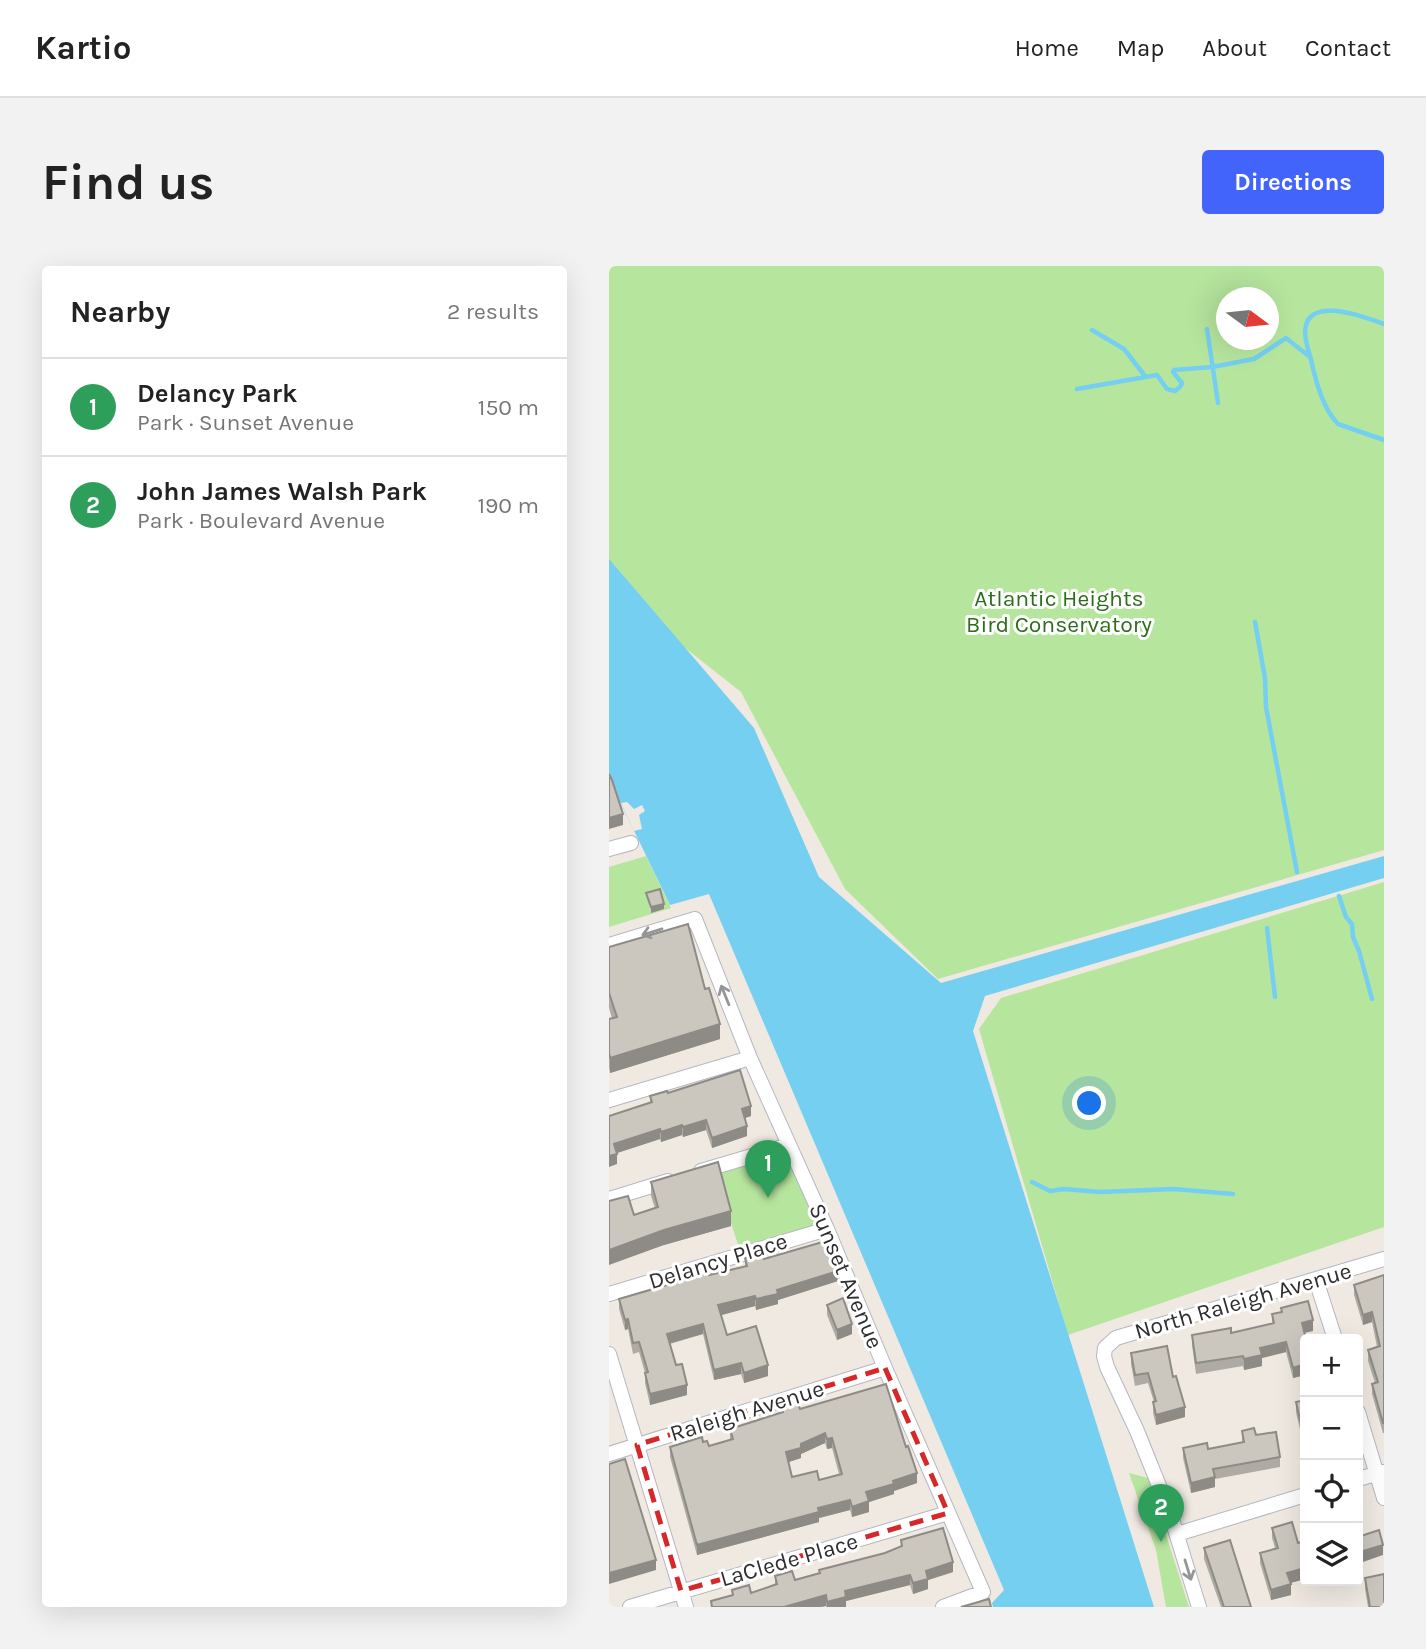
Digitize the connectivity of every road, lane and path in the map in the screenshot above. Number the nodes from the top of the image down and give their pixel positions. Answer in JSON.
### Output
{"nodes":[{"id":1,"x":631,"y":842,"type":"dead end"},
{"id":2,"x":609,"y":849,"type":"edge"},
{"id":3,"x":609,"y":945,"type":"edge"},
{"id":4,"x":750,"y":1058,"type":"junction"},
{"id":5,"x":609,"y":1100,"type":"edge"},
{"id":6,"x":789,"y":1145,"type":"junction"},
{"id":7,"x":609,"y":1199,"type":"edge"},
{"id":8,"x":827,"y":1229,"type":"junction"},
{"id":9,"x":1384,"y":1259,"type":"edge"},
{"id":10,"x":1316,"y":1280,"type":"junction"},
{"id":11,"x":609,"y":1294,"type":"edge"},
{"id":12,"x":1333,"y":1334,"type":"edge"},
{"id":13,"x":609,"y":1354,"type":"edge"},
{"id":14,"x":885,"y":1368,"type":"junction"},
{"id":15,"x":1363,"y":1426,"type":"edge"},
{"id":16,"x":636,"y":1445,"type":"junction"},
{"id":17,"x":609,"y":1454,"type":"edge"},
{"id":18,"x":1380,"y":1472,"type":"edge"},
{"id":19,"x":1363,"y":1477,"type":"edge"},
{"id":20,"x":1300,"y":1497,"type":"edge"},
{"id":21,"x":1384,"y":1498,"type":"edge"},
{"id":22,"x":948,"y":1513,"type":"junction"},
{"id":23,"x":1177,"y":1534,"type":"junction"},
{"id":24,"x":681,"y":1591,"type":"junction"},
{"id":25,"x":630,"y":1607,"type":"edge"},
{"id":26,"x":686,"y":1607,"type":"edge"},
{"id":27,"x":943,"y":1607,"type":"edge"},
{"id":28,"x":1199,"y":1607,"type":"edge"}],
"edges":[{"from":1,"to":2,"type":"street"},
{"from":4,"to":3,"type":"street","name":"Sunset Avenue","one_way":true},
{"from":4,"to":5,"type":"street"},
{"from":4,"to":6,"type":"street","name":"Sunset Avenue"},
{"from":6,"to":7,"type":"street"},
{"from":6,"to":8,"type":"street","name":"Sunset Avenue"},
{"from":8,"to":11,"type":"street","name":"Delancy Place"},
{"from":8,"to":14,"type":"street","name":"Sunset Avenue"},
{"from":9,"to":10,"type":"street","name":"North Raleigh Avenue"},
{"from":10,"to":12,"type":"street"},
{"from":10,"to":23,"type":"street","name":"North Raleigh Avenue"},
{"from":13,"to":16,"type":"street"},
{"from":14,"to":16,"type":"street","name":"Raleigh Avenue"},
{"from":14,"to":22,"type":"street","name":"Sunset Avenue"},
{"from":15,"to":18,"type":"street"},
{"from":16,"to":17,"type":"street","name":"Raleigh Avenue"},
{"from":16,"to":24,"type":"street"},
{"from":18,"to":19,"type":"street"},
{"from":18,"to":21,"type":"street"},
{"from":20,"to":23,"type":"street"},
{"from":22,"to":24,"type":"street","name":"LaClede Place"},
{"from":22,"to":27,"type":"street","name":"Sunset Avenue"},
{"from":23,"to":28,"type":"street","one_way":true},
{"from":24,"to":25,"type":"street","name":"LaClede Place"},
{"from":24,"to":26,"type":"street"}]}
